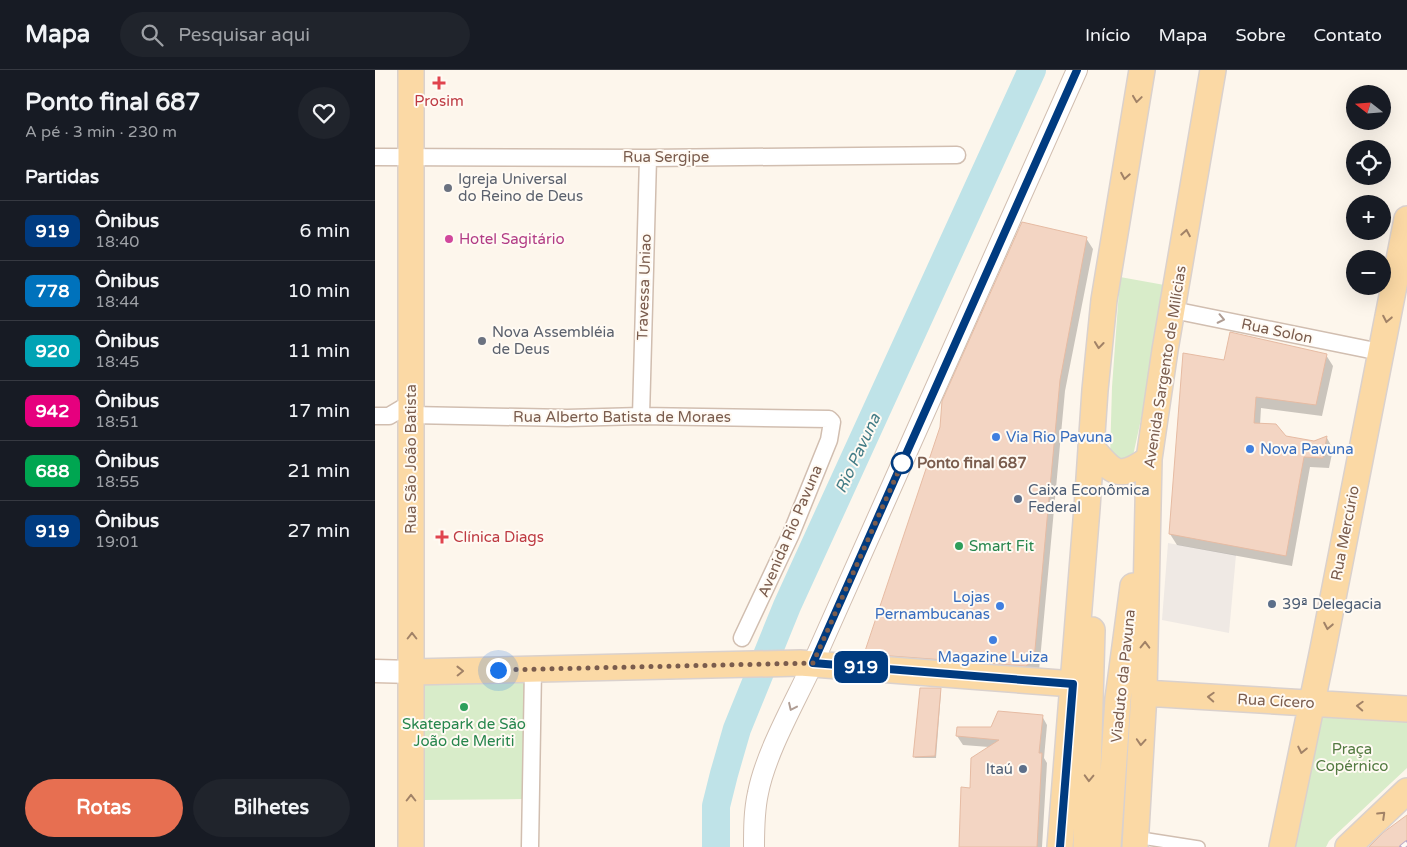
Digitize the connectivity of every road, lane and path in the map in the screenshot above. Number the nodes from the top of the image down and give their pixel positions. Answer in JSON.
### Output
{"nodes":[{"id":1,"x":411,"y":70,"type":"edge"},
{"id":2,"x":1077,"y":70,"type":"edge"},
{"id":3,"x":1142,"y":70,"type":"edge"},
{"id":4,"x":1213,"y":70,"type":"edge"},
{"id":5,"x":957,"y":155,"type":"dead end"},
{"id":6,"x":375,"y":157,"type":"edge"},
{"id":7,"x":411,"y":157,"type":"junction"},
{"id":8,"x":648,"y":158,"type":"junction"},
{"id":9,"x":1407,"y":219,"type":"edge"},
{"id":10,"x":1173,"y":310,"type":"junction"},
{"id":11,"x":1380,"y":352,"type":"junction"},
{"id":12,"x":641,"y":416,"type":"junction"},
{"id":13,"x":400,"y":417,"type":"edge"},
{"id":14,"x":832,"y":422,"type":"joint"},
{"id":15,"x":1091,"y":447,"type":"junction"},
{"id":16,"x":1149,"y":459,"type":"junction"},
{"id":17,"x":1148,"y":506,"type":"junction"},
{"id":18,"x":742,"y":638,"type":"dead end"},
{"id":19,"x":804,"y":663,"type":"junction"},
{"id":20,"x":533,"y":669,"type":"junction"},
{"id":21,"x":375,"y":670,"type":"edge"},
{"id":22,"x":411,"y":672,"type":"junction"},
{"id":23,"x":1082,"y":689,"type":"junction"},
{"id":24,"x":1145,"y":693,"type":"junction"},
{"id":25,"x":1312,"y":702,"type":"junction"},
{"id":26,"x":1407,"y":709,"type":"edge"},
{"id":27,"x":1407,"y":791,"type":"edge"},
{"id":28,"x":1135,"y":842,"type":"edge"},
{"id":29,"x":411,"y":847,"type":"edge"},
{"id":30,"x":530,"y":847,"type":"edge"},
{"id":31,"x":754,"y":847,"type":"edge"},
{"id":32,"x":1060,"y":847,"type":"edge"},
{"id":33,"x":1086,"y":847,"type":"edge"},
{"id":34,"x":1107,"y":847,"type":"edge"},
{"id":35,"x":1199,"y":847,"type":"edge"},
{"id":36,"x":1282,"y":847,"type":"edge"},
{"id":37,"x":1347,"y":847,"type":"edge"}],
"edges":[{"from":1,"to":7,"type":"main road","name":"Rua São João Batista"},
{"from":2,"to":19,"type":"street"},
{"from":3,"to":15,"type":"main road","one_way":true},
{"from":10,"to":4,"type":"main road","name":"Avenida Sargento de Milícias","one_way":true},
{"from":5,"to":8,"type":"street","name":"Rua Sergipe"},
{"from":6,"to":7,"type":"street","name":"Rua Sergipe"},
{"from":7,"to":8,"type":"street","name":"Rua Sergipe"},
{"from":7,"to":13,"type":"main road","name":"Rua São João Batista"},
{"from":8,"to":12,"type":"street","name":"Travessa Uniao"},
{"from":9,"to":11,"type":"main road","name":"Rua Mercúrio","one_way":true},
{"from":10,"to":11,"type":"street","name":"Rua Solon","one_way":true},
{"from":10,"to":16,"type":"main road","name":"Avenida Sargento de Milícias"},
{"from":11,"to":25,"type":"main road","name":"Rua Mercúrio","one_way":true},
{"from":12,"to":13,"type":"street","name":"Rua Alberto Batista de Moraes"},
{"from":12,"to":14,"type":"street","name":"Rua Alberto Batista de Moraes"},
{"from":22,"to":13,"type":"main road","name":"Rua São João Batista","one_way":true},
{"from":14,"to":18,"type":"street","name":"Avenida Rio Pavuna"},
{"from":15,"to":16,"type":"main road"},
{"from":15,"to":23,"type":"main road","name":"Viaduto da Pavuna"},
{"from":16,"to":17,"type":"main road","name":"Avenida Sargento de Milícias"},
{"from":24,"to":17,"type":"main road","name":"Avenida Sargento de Milícias","one_way":true},
{"from":17,"to":34,"type":"main road","name":"Viaduto da Pavuna"},
{"from":19,"to":20,"type":"main road"},
{"from":19,"to":23,"type":"main road"},
{"from":19,"to":31,"type":"street","one_way":true},
{"from":22,"to":20,"type":"main road","one_way":true},
{"from":20,"to":30,"type":"street"},
{"from":21,"to":22,"type":"main road"},
{"from":29,"to":22,"type":"main road","name":"Rua São João Batista","one_way":true},
{"from":23,"to":32,"type":"main road"},
{"from":23,"to":33,"type":"main road","name":"Viaduto da Pavuna","one_way":true},
{"from":25,"to":24,"type":"main road","name":"Rua Cícero","one_way":true},
{"from":24,"to":28,"type":"main road","name":"Avenida Sargento de Milícias","one_way":true},
{"from":26,"to":25,"type":"main road","name":"Rua Cícero","one_way":true},
{"from":25,"to":36,"type":"main road","name":"Rua Mercúrio","one_way":true},
{"from":37,"to":27,"type":"main road","one_way":true},
{"from":28,"to":35,"type":"street"}]}
